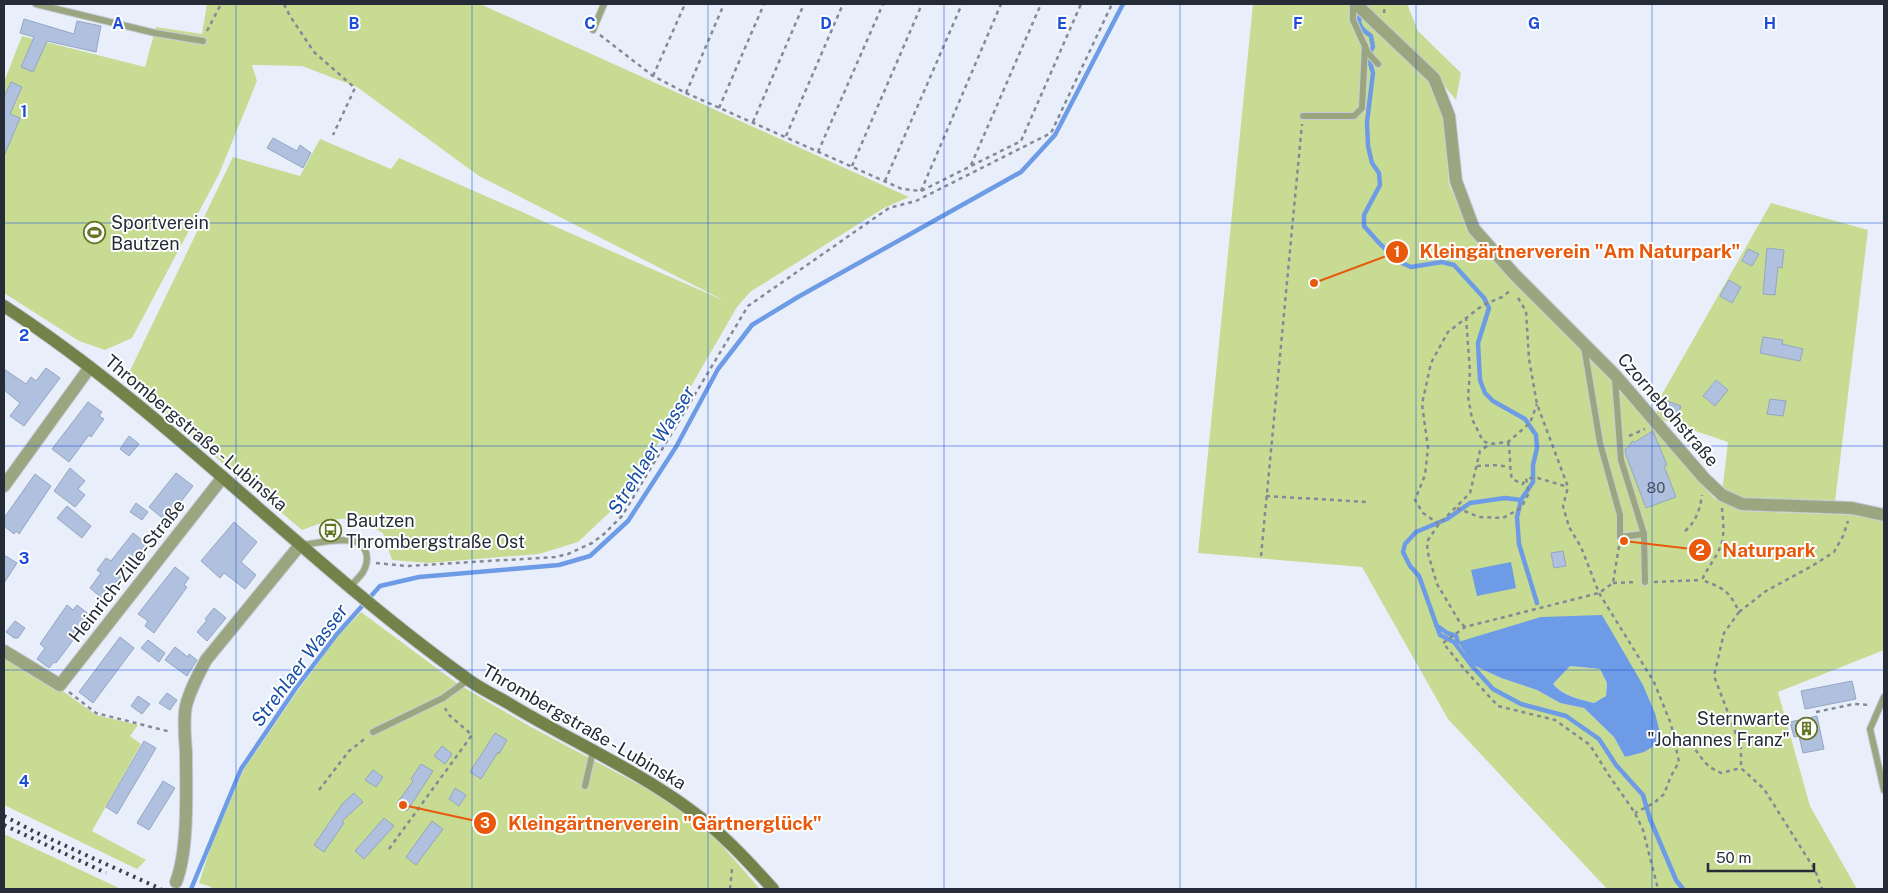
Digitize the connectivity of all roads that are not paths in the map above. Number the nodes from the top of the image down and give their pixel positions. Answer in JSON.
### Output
{"nodes":[{"id":1,"x":36,"y":4,"type":"edge"},
{"id":2,"x":604,"y":4,"type":"edge"},
{"id":3,"x":1358,"y":6,"type":"edge"},
{"id":4,"x":594,"y":30,"type":"road end"},
{"id":5,"x":203,"y":41,"type":"road end"},
{"id":6,"x":1368,"y":51,"type":"junction"},
{"id":7,"x":1378,"y":64,"type":"dead end"},
{"id":8,"x":1303,"y":116,"type":"road end"},
{"id":9,"x":4,"y":306,"type":"edge"},
{"id":10,"x":1583,"y":343,"type":"junction"},
{"id":11,"x":90,"y":367,"type":"junction"},
{"id":12,"x":1615,"y":375,"type":"junction"},
{"id":13,"x":223,"y":477,"type":"junction"},
{"id":14,"x":4,"y":486,"type":"edge"},
{"id":15,"x":1884,"y":515,"type":"edge"},
{"id":16,"x":1644,"y":534,"type":"junction"},
{"id":17,"x":300,"y":545,"type":"junction"},
{"id":18,"x":1645,"y":582,"type":"road end"},
{"id":19,"x":354,"y":591,"type":"junction"},
{"id":20,"x":4,"y":651,"type":"edge"},
{"id":21,"x":468,"y":680,"type":"junction"},
{"id":22,"x":1884,"y":697,"type":"edge"},
{"id":23,"x":373,"y":732,"type":"road end"},
{"id":24,"x":593,"y":751,"type":"junction"},
{"id":25,"x":585,"y":786,"type":"dead end"},
{"id":26,"x":1884,"y":790,"type":"edge"},
{"id":27,"x":176,"y":882,"type":"dead end"},
{"id":28,"x":773,"y":889,"type":"edge"}],
"edges":[{"from":1,"to":5,"type":"lane"},
{"from":2,"to":4,"type":"lane"},
{"from":3,"to":6,"type":"lane"},
{"from":3,"to":10,"type":"street","name":"Czornebohstraße"},
{"from":6,"to":7,"type":"lane"},
{"from":6,"to":8,"type":"lane"},
{"from":9,"to":11,"type":"street","name":"Thrombergstraße - Lubinska"},
{"from":10,"to":12,"type":"street","name":"Czornebohstraße"},
{"from":10,"to":16,"type":"lane"},
{"from":11,"to":13,"type":"street","name":"Thrombergstraße - Lubinska"},
{"from":11,"to":14,"type":"street"},
{"from":12,"to":15,"type":"street","name":"Czornebohstraße"},
{"from":12,"to":16,"type":"lane"},
{"from":13,"to":17,"type":"street","name":"Thrombergstraße - Lubinska"},
{"from":13,"to":20,"type":"street","name":"Heinrich-Zille-Straße"},
{"from":16,"to":18,"type":"lane"},
{"from":17,"to":19,"type":"street","name":"Thrombergstraße - Lubinska"},
{"from":17,"to":19,"type":"lane"},
{"from":17,"to":27,"type":"street"},
{"from":19,"to":21,"type":"street","name":"Thrombergstraße - Lubinska"},
{"from":21,"to":23,"type":"lane"},
{"from":21,"to":24,"type":"street","name":"Thrombergstraße - Lubinska"},
{"from":22,"to":26,"type":"lane"},
{"from":24,"to":25,"type":"lane"},
{"from":24,"to":28,"type":"street","name":"Thrombergstraße - Lubinska"}]}
